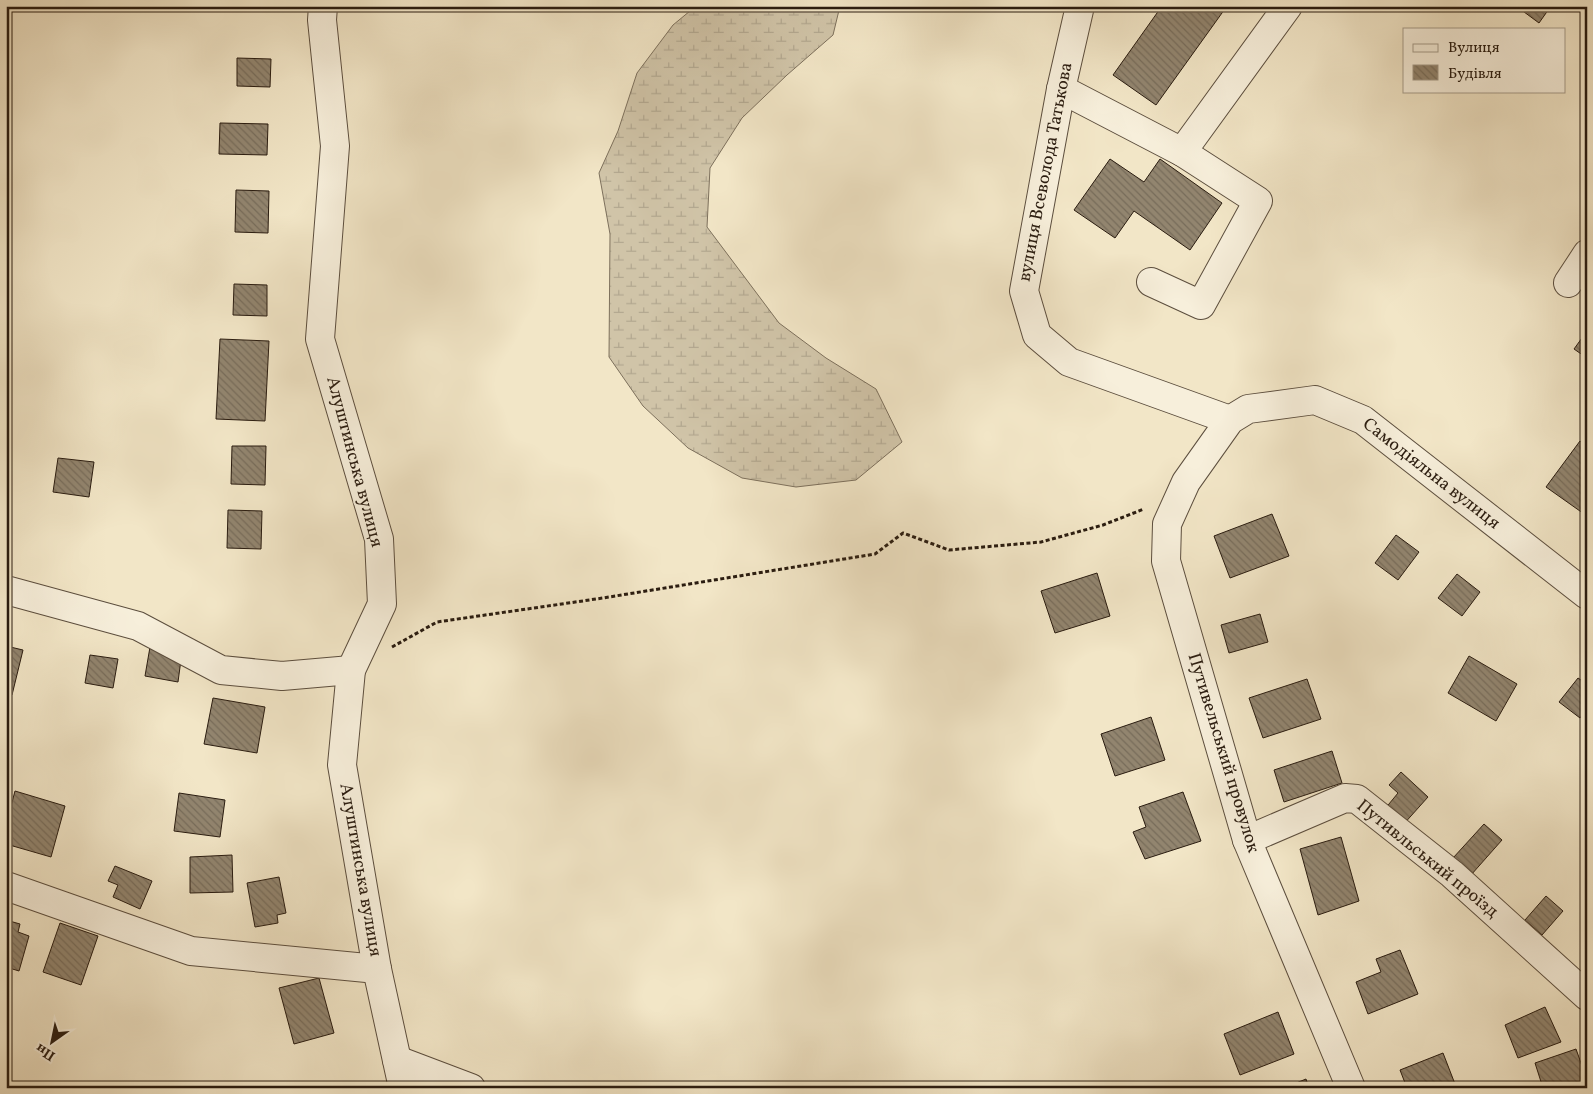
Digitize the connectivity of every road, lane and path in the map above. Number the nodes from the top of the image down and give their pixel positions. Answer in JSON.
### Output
{"nodes":[{"id":1,"x":323,"y":6,"type":"edge"},
{"id":2,"x":1080,"y":6,"type":"edge"},
{"id":3,"x":1288,"y":6,"type":"edge"},
{"id":4,"x":1060,"y":89,"type":"junction"},
{"id":5,"x":1182,"y":152,"type":"junction"},
{"id":6,"x":1587,"y":254,"type":"edge"},
{"id":7,"x":1151,"y":282,"type":"dead end"},
{"id":8,"x":1568,"y":283,"type":"dead end"},
{"id":9,"x":1230,"y":420,"type":"junction"},
{"id":10,"x":1153,"y":506,"type":"dead end"},
{"id":11,"x":6,"y":590,"type":"edge"},
{"id":12,"x":1587,"y":596,"type":"edge"},
{"id":13,"x":351,"y":670,"type":"junction"},
{"id":14,"x":1247,"y":840,"type":"junction"},
{"id":15,"x":6,"y":886,"type":"edge"},
{"id":16,"x":377,"y":969,"type":"junction"},
{"id":17,"x":1587,"y":996,"type":"edge"},
{"id":18,"x":397,"y":1060,"type":"junction"},
{"id":19,"x":403,"y":1088,"type":"edge"},
{"id":20,"x":471,"y":1088,"type":"edge"},
{"id":21,"x":1351,"y":1088,"type":"edge"}],
"edges":[{"from":1,"to":13,"type":"street","name":"Алуштинська вулиця"},
{"from":2,"to":4,"type":"street","name":"вулиця Всеволода Татькова"},
{"from":3,"to":5,"type":"street"},
{"from":4,"to":5,"type":"street"},
{"from":4,"to":9,"type":"street","name":"вулиця Всеволода Татькова"},
{"from":5,"to":7,"type":"street"},
{"from":6,"to":8,"type":"street"},
{"from":9,"to":12,"type":"street","name":"Самодіяльна вулиця"},
{"from":9,"to":14,"type":"street","name":"Путивельський провулок"},
{"from":10,"to":13,"type":"path"},
{"from":11,"to":13,"type":"street"},
{"from":13,"to":16,"type":"street","name":"Алуштинська вулиця"},
{"from":14,"to":17,"type":"street","name":"Путивльський проїзд"},
{"from":14,"to":21,"type":"street","name":"Путивельський провулок"},
{"from":15,"to":16,"type":"street"},
{"from":16,"to":18,"type":"street","name":"Алуштинська вулиця"},
{"from":18,"to":19,"type":"street","name":"Алуштинська вулиця"},
{"from":18,"to":20,"type":"street"}]}
